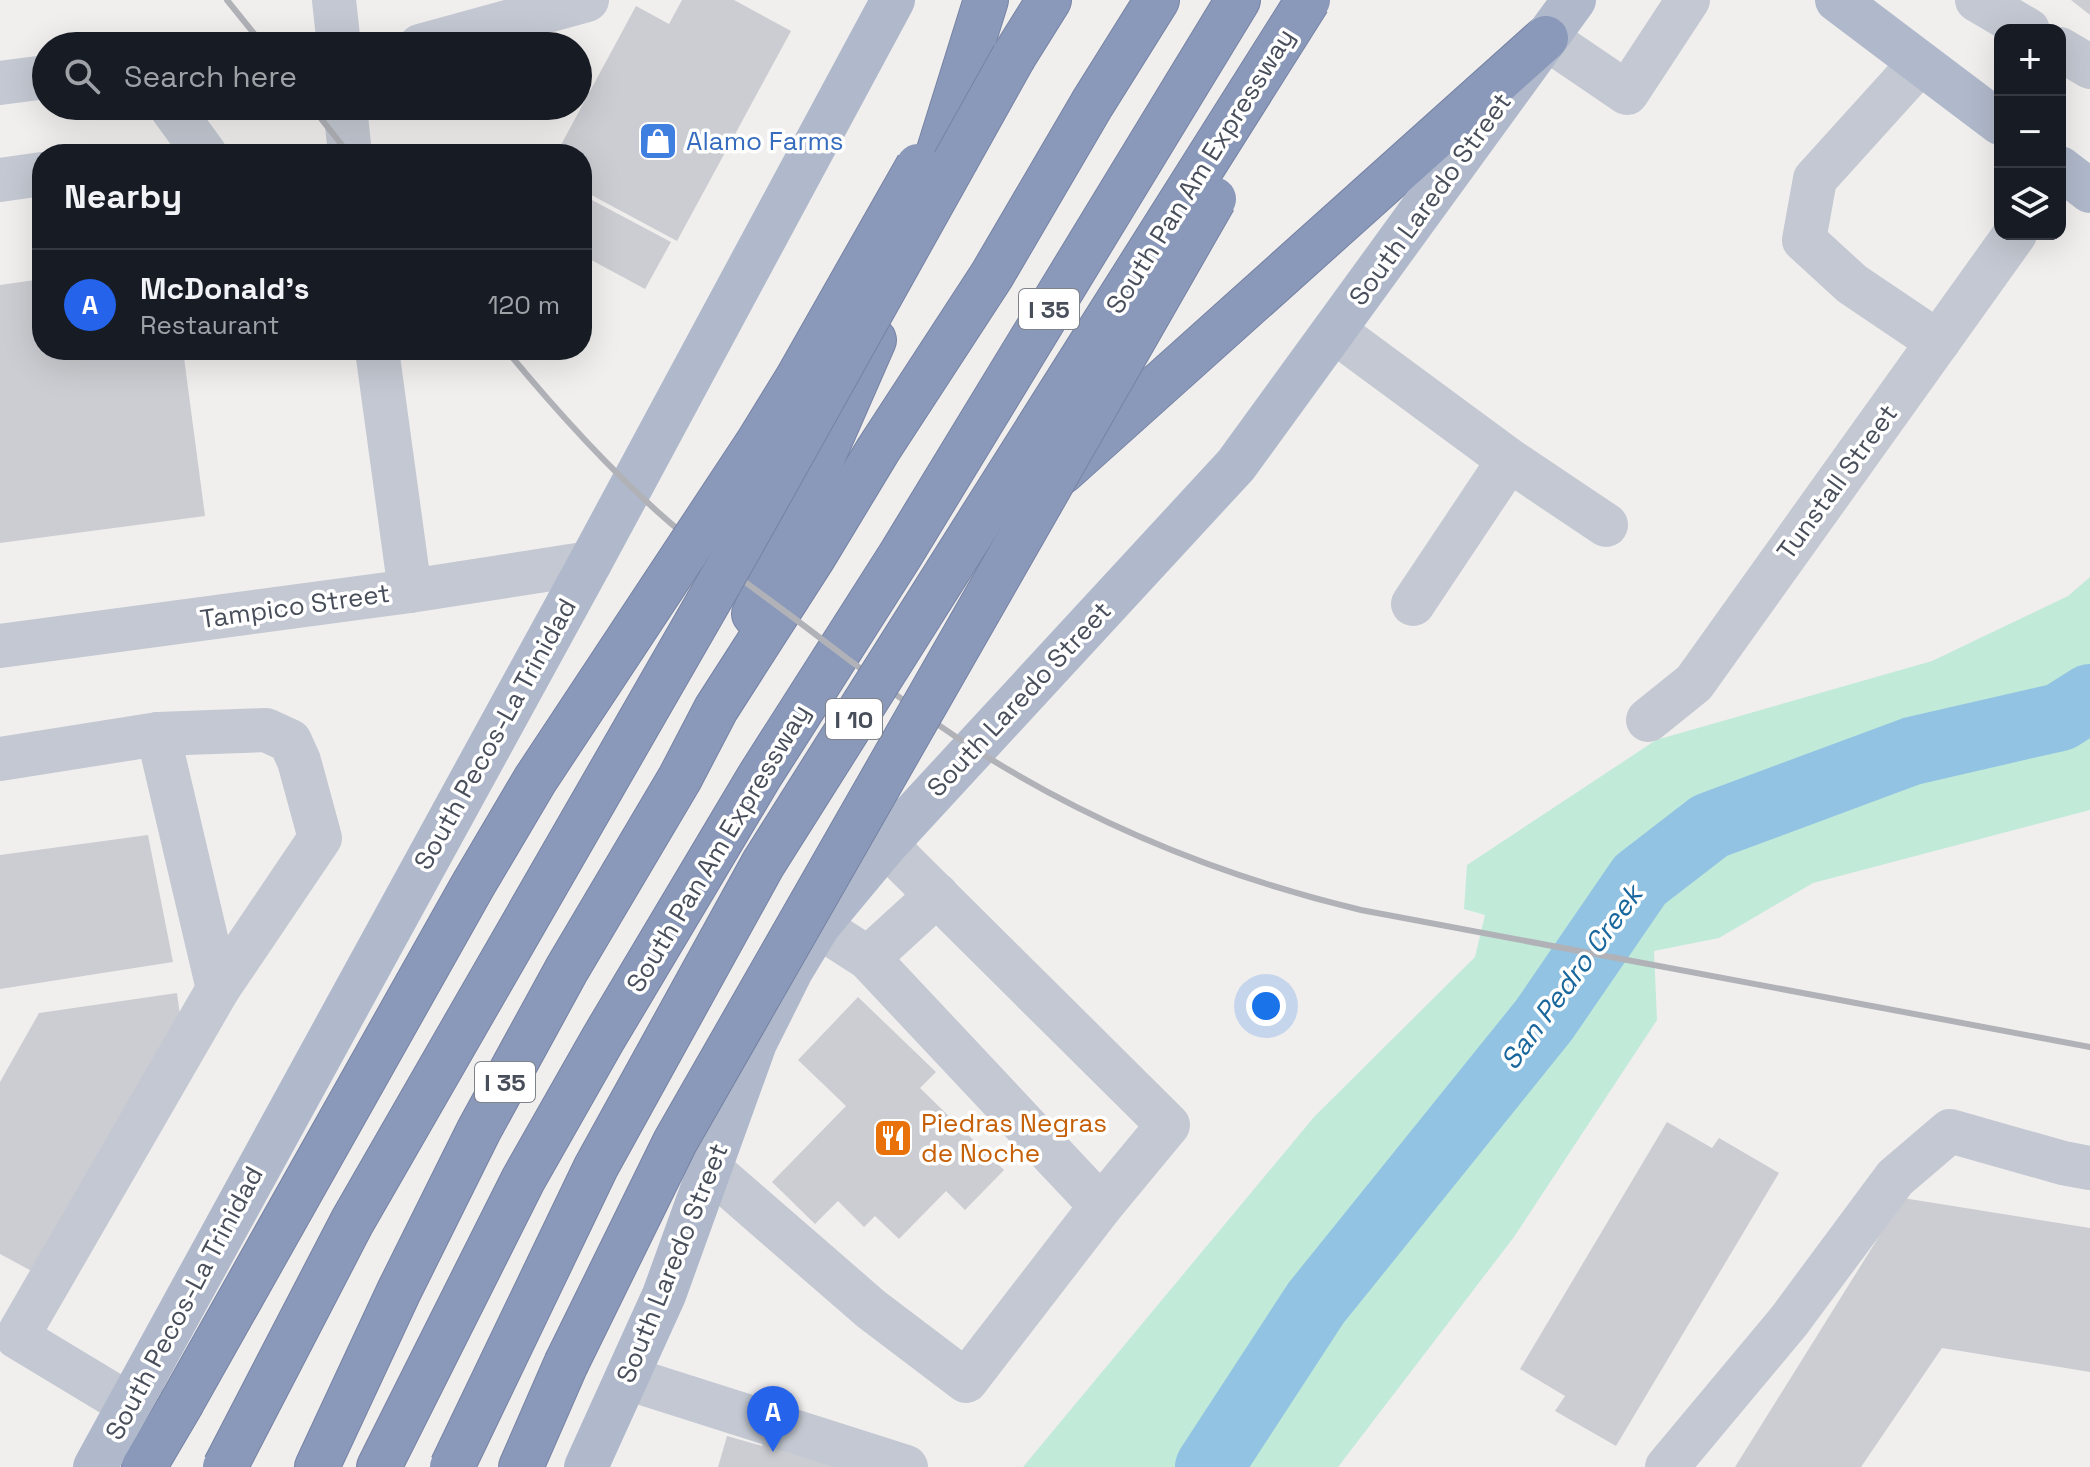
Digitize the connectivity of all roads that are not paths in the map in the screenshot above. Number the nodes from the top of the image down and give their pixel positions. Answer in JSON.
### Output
{"nodes":[{"id":1,"x":334,"y":0,"type":"edge"},
{"id":2,"x":587,"y":0,"type":"edge"},
{"id":3,"x":893,"y":0,"type":"edge"},
{"id":4,"x":986,"y":0,"type":"edge"},
{"id":5,"x":1049,"y":0,"type":"edge"},
{"id":6,"x":1157,"y":0,"type":"edge"},
{"id":7,"x":1238,"y":0,"type":"edge"},
{"id":8,"x":1308,"y":0,"type":"edge"},
{"id":9,"x":1324,"y":0,"type":"edge"},
{"id":10,"x":1574,"y":0,"type":"edge"},
{"id":11,"x":1688,"y":0,"type":"edge"},
{"id":12,"x":1837,"y":0,"type":"edge"},
{"id":13,"x":1977,"y":0,"type":"edge"},
{"id":14,"x":2018,"y":24,"type":"edge"},
{"id":15,"x":337,"y":32,"type":"edge"},
{"id":16,"x":471,"y":32,"type":"edge"},
{"id":17,"x":1546,"y":38,"type":"junction"},
{"id":18,"x":2066,"y":53,"type":"edge"},
{"id":19,"x":1014,"y":56,"type":"junction"},
{"id":20,"x":1920,"y":63,"type":"junction"},
{"id":21,"x":2090,"y":67,"type":"edge"},
{"id":22,"x":32,"y":79,"type":"edge"},
{"id":23,"x":0,"y":83,"type":"edge"},
{"id":24,"x":1994,"y":118,"type":"edge"},
{"id":25,"x":178,"y":120,"type":"edge"},
{"id":26,"x":346,"y":120,"type":"edge"},
{"id":27,"x":192,"y":144,"type":"edge"},
{"id":28,"x":349,"y":144,"type":"edge"},
{"id":29,"x":32,"y":175,"type":"edge"},
{"id":30,"x":0,"y":180,"type":"edge"},
{"id":31,"x":2011,"y":240,"type":"edge"},
{"id":32,"x":1334,"y":331,"type":"junction"},
{"id":33,"x":1938,"y":342,"type":"junction"},
{"id":34,"x":378,"y":360,"type":"edge"},
{"id":35,"x":1509,"y":460,"type":"junction"},
{"id":36,"x":1606,"y":525,"type":"dead end"},
{"id":37,"x":590,"y":563,"type":"junction"},
{"id":38,"x":410,"y":591,"type":"junction"},
{"id":39,"x":1413,"y":604,"type":"dead end"},
{"id":40,"x":0,"y":646,"type":"edge"},
{"id":41,"x":716,"y":709,"type":"junction"},
{"id":42,"x":1648,"y":720,"type":"dead end"},
{"id":43,"x":158,"y":734,"type":"junction"},
{"id":44,"x":0,"y":759,"type":"edge"},
{"id":45,"x":759,"y":777,"type":"junction"},
{"id":46,"x":887,"y":843,"type":"junction"},
{"id":47,"x":937,"y":895,"type":"junction"},
{"id":48,"x":818,"y":926,"type":"junction"},
{"id":49,"x":868,"y":958,"type":"junction"},
{"id":50,"x":218,"y":989,"type":"junction"},
{"id":51,"x":2090,"y":1168,"type":"edge"},
{"id":52,"x":711,"y":1170,"type":"junction"},
{"id":53,"x":1101,"y":1206,"type":"junction"},
{"id":54,"x":8,"y":1332,"type":"edge"},
{"id":55,"x":627,"y":1378,"type":"junction"},
{"id":56,"x":128,"y":1404,"type":"junction"},
{"id":57,"x":95,"y":1467,"type":"edge"},
{"id":58,"x":144,"y":1467,"type":"edge"},
{"id":59,"x":225,"y":1467,"type":"edge"},
{"id":60,"x":317,"y":1467,"type":"edge"},
{"id":61,"x":379,"y":1467,"type":"edge"},
{"id":62,"x":452,"y":1467,"type":"edge"},
{"id":63,"x":521,"y":1467,"type":"edge"},
{"id":64,"x":586,"y":1467,"type":"edge"},
{"id":65,"x":906,"y":1467,"type":"edge"},
{"id":66,"x":1667,"y":1467,"type":"edge"}],
"edges":[{"from":1,"to":15,"type":"street"},
{"from":2,"to":16,"type":"street"},
{"from":3,"to":37,"type":"main road","name":"South Pecos-La Trinidad"},
{"from":4,"to":41,"type":"highway"},
{"from":5,"to":19,"type":"highway"},
{"from":6,"to":41,"type":"highway","number":"I 35"},
{"from":7,"to":45,"type":"highway","name":"South Pan Am Expressway","number":"I 35"},
{"from":8,"to":62,"type":"highway","name":"South Pan Am Expressway","number":"I 10","bridge":true},
{"from":9,"to":63,"type":"highway","bridge":true},
{"from":10,"to":17,"type":"main road","name":"South Laredo Street"},
{"from":11,"to":17,"type":"street"},
{"from":12,"to":20,"type":"main road"},
{"from":13,"to":14,"type":"street"},
{"from":17,"to":32,"type":"main road","name":"South Laredo Street"},
{"from":17,"to":45,"type":"highway"},
{"from":18,"to":21,"type":"street"},
{"from":19,"to":58,"type":"highway","bridge":true},
{"from":19,"to":59,"type":"highway","bridge":true},
{"from":20,"to":24,"type":"main road"},
{"from":20,"to":33,"type":"street"},
{"from":22,"to":23,"type":"street"},
{"from":25,"to":27,"type":"street"},
{"from":26,"to":28,"type":"street"},
{"from":29,"to":30,"type":"street"},
{"from":31,"to":33,"type":"street","name":"Tunstall Street"},
{"from":32,"to":35,"type":"street"},
{"from":32,"to":46,"type":"main road","name":"South Laredo Street"},
{"from":33,"to":42,"type":"street","name":"Tunstall Street"},
{"from":34,"to":38,"type":"street"},
{"from":35,"to":36,"type":"street"},
{"from":35,"to":39,"type":"street"},
{"from":37,"to":38,"type":"street","name":"Tampico Street"},
{"from":37,"to":56,"type":"main road","name":"South Pecos-La Trinidad"},
{"from":38,"to":40,"type":"street","name":"Tampico Street"},
{"from":41,"to":60,"type":"highway","number":"I 35"},
{"from":43,"to":44,"type":"street"},
{"from":43,"to":50,"type":"street"},
{"from":43,"to":50,"type":"street"},
{"from":45,"to":61,"type":"highway","name":"South Pan Am Expressway","number":"I 35"},
{"from":46,"to":47,"type":"street"},
{"from":46,"to":48,"type":"main road","name":"South Laredo Street"},
{"from":47,"to":49,"type":"street"},
{"from":47,"to":53,"type":"street"},
{"from":48,"to":49,"type":"street"},
{"from":48,"to":52,"type":"main road","name":"South Laredo Street"},
{"from":49,"to":53,"type":"street"},
{"from":50,"to":54,"type":"street"},
{"from":51,"to":66,"type":"street"},
{"from":52,"to":53,"type":"street"},
{"from":52,"to":55,"type":"main road","name":"South Laredo Street"},
{"from":54,"to":56,"type":"street"},
{"from":55,"to":64,"type":"main road","name":"South Laredo Street"},
{"from":55,"to":65,"type":"street"},
{"from":56,"to":57,"type":"main road","name":"South Pecos-La Trinidad"}]}
